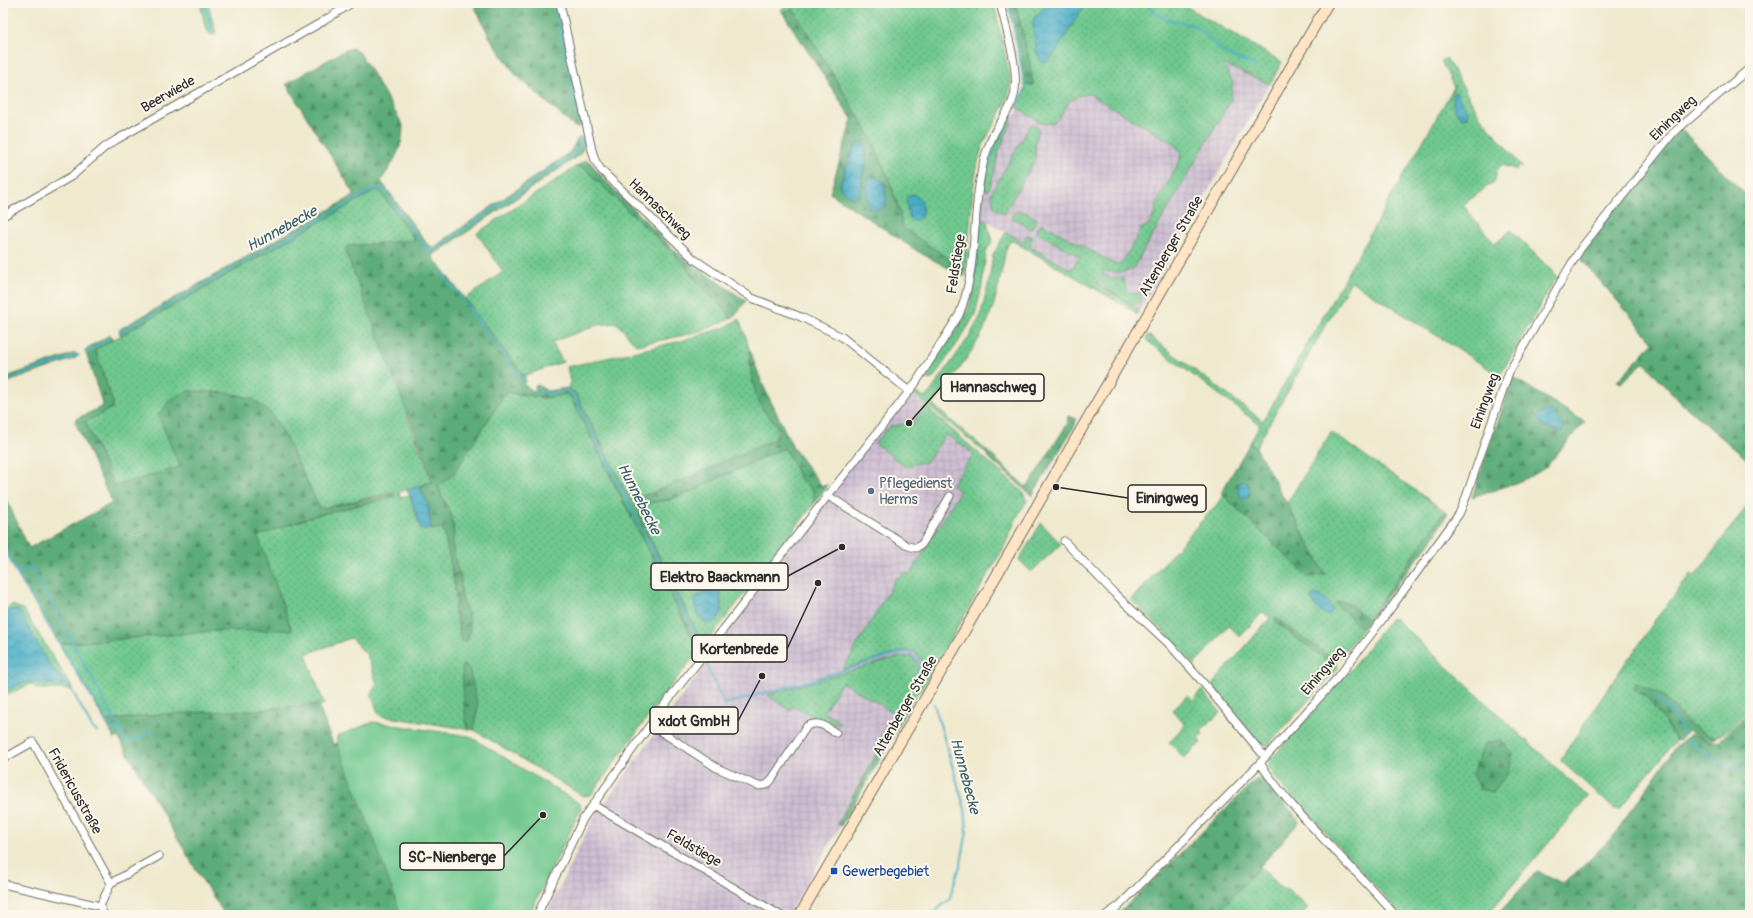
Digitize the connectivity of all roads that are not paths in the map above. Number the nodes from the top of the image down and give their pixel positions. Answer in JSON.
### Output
{"nodes":[{"id":1,"x":352,"y":3,"type":"edge"},
{"id":2,"x":560,"y":3,"type":"edge"},
{"id":3,"x":1000,"y":3,"type":"edge"},
{"id":4,"x":1328,"y":3,"type":"edge"},
{"id":5,"x":1750,"y":68,"type":"edge"},
{"id":6,"x":3,"y":216,"type":"edge"},
{"id":7,"x":909,"y":391,"type":"junction"},
{"id":8,"x":827,"y":494,"type":"junction"},
{"id":9,"x":950,"y":496,"type":"dead end"},
{"id":10,"x":1064,"y":541,"type":"dead end"},
{"id":11,"x":651,"y":725,"type":"junction"},
{"id":12,"x":836,"y":733,"type":"dead end"},
{"id":13,"x":1265,"y":757,"type":"junction"},
{"id":14,"x":3,"y":759,"type":"edge"},
{"id":15,"x":1260,"y":763,"type":"junction"},
{"id":16,"x":594,"y":805,"type":"junction"},
{"id":17,"x":159,"y":856,"type":"dead end"},
{"id":18,"x":3,"y":884,"type":"edge"},
{"id":19,"x":112,"y":884,"type":"junction"},
{"id":20,"x":100,"y":906,"type":"junction"},
{"id":21,"x":104,"y":915,"type":"edge"},
{"id":22,"x":537,"y":915,"type":"edge"},
{"id":23,"x":780,"y":915,"type":"edge"},
{"id":24,"x":800,"y":915,"type":"edge"},
{"id":25,"x":1106,"y":915,"type":"edge"},
{"id":26,"x":1395,"y":915,"type":"edge"}],
"edges":[{"from":1,"to":6,"type":"street","name":"Beerwiede"},
{"from":2,"to":7,"type":"street","name":"Hannaschweg"},
{"from":3,"to":7,"type":"street","name":"Feldstiege"},
{"from":4,"to":24,"type":"main road","name":"Altenberger Straße"},
{"from":5,"to":13,"type":"street","name":"Einingweg"},
{"from":7,"to":8,"type":"street","name":"Feldstiege"},
{"from":8,"to":9,"type":"street"},
{"from":8,"to":11,"type":"street","name":"Feldstiege"},
{"from":10,"to":13,"type":"street"},
{"from":11,"to":12,"type":"street"},
{"from":11,"to":16,"type":"street","name":"Feldstiege"},
{"from":13,"to":15,"type":"street","name":"Einingweg"},
{"from":14,"to":19,"type":"street","name":"Fridericusstraße"},
{"from":15,"to":25,"type":"street","name":"Einingweg"},
{"from":15,"to":26,"type":"street"},
{"from":16,"to":22,"type":"street","name":"Feldstiege"},
{"from":16,"to":23,"type":"street","name":"Feldstiege"},
{"from":17,"to":19,"type":"street"},
{"from":18,"to":20,"type":"street"},
{"from":19,"to":20,"type":"street"},
{"from":20,"to":21,"type":"street"}]}
